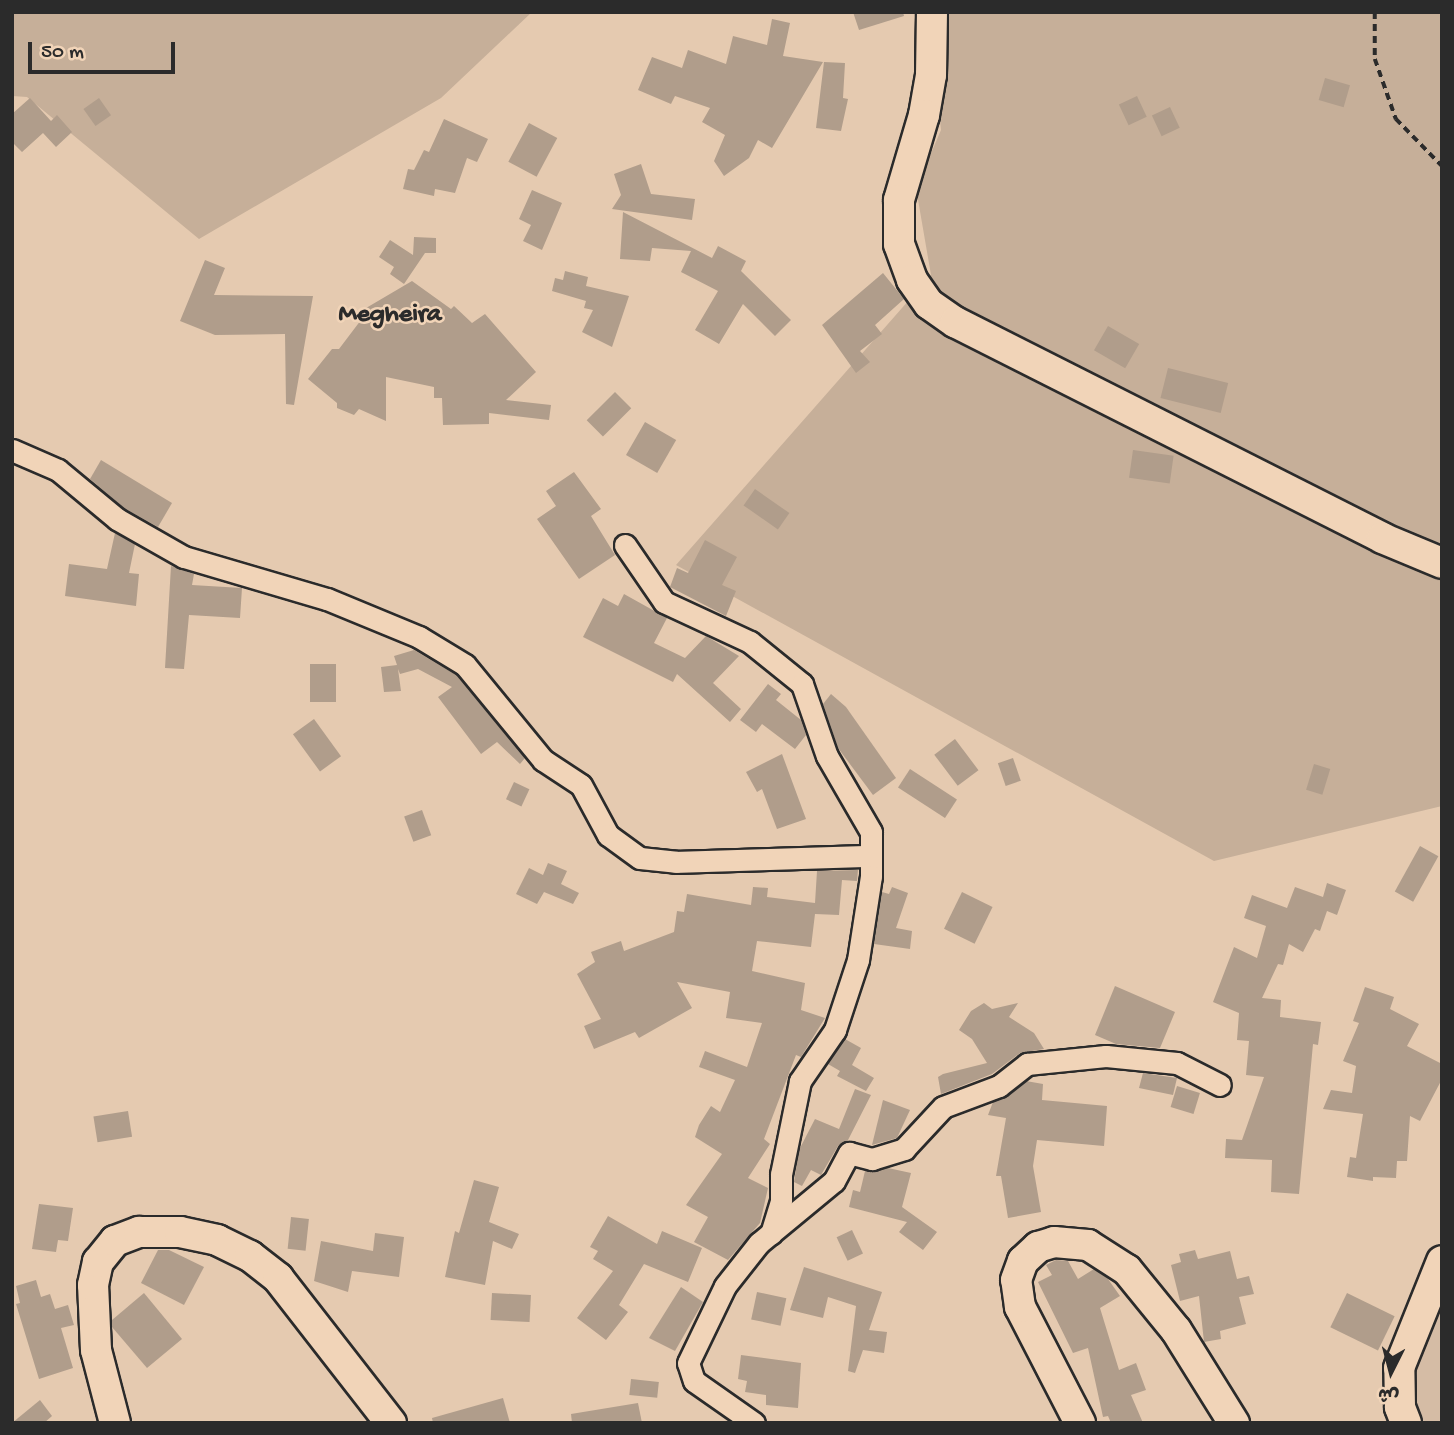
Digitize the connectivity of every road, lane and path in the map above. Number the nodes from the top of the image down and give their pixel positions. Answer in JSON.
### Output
{"nodes":[{"id":1,"x":932,"y":12,"type":"edge"},
{"id":2,"x":1376,"y":12,"type":"edge"},
{"id":3,"x":1442,"y":166,"type":"edge"},
{"id":4,"x":12,"y":450,"type":"edge"},
{"id":5,"x":625,"y":545,"type":"dead end"},
{"id":6,"x":1442,"y":563,"type":"edge"},
{"id":7,"x":870,"y":856,"type":"junction"},
{"id":8,"x":1220,"y":1085,"type":"dead end"},
{"id":9,"x":771,"y":1233,"type":"junction"},
{"id":10,"x":1442,"y":1261,"type":"edge"},
{"id":11,"x":116,"y":1423,"type":"edge"},
{"id":12,"x":391,"y":1423,"type":"edge"},
{"id":13,"x":754,"y":1423,"type":"edge"},
{"id":14,"x":1080,"y":1423,"type":"edge"},
{"id":15,"x":1234,"y":1423,"type":"edge"},
{"id":16,"x":1406,"y":1423,"type":"edge"}],
"edges":[{"from":1,"to":6,"type":"main road"},
{"from":2,"to":3,"type":"path"},
{"from":4,"to":7,"type":"street"},
{"from":5,"to":7,"type":"street"},
{"from":7,"to":9,"type":"street"},
{"from":8,"to":9,"type":"street"},
{"from":9,"to":13,"type":"street"},
{"from":10,"to":16,"type":"main road"},
{"from":11,"to":12,"type":"main road"},
{"from":14,"to":15,"type":"main road"}]}
